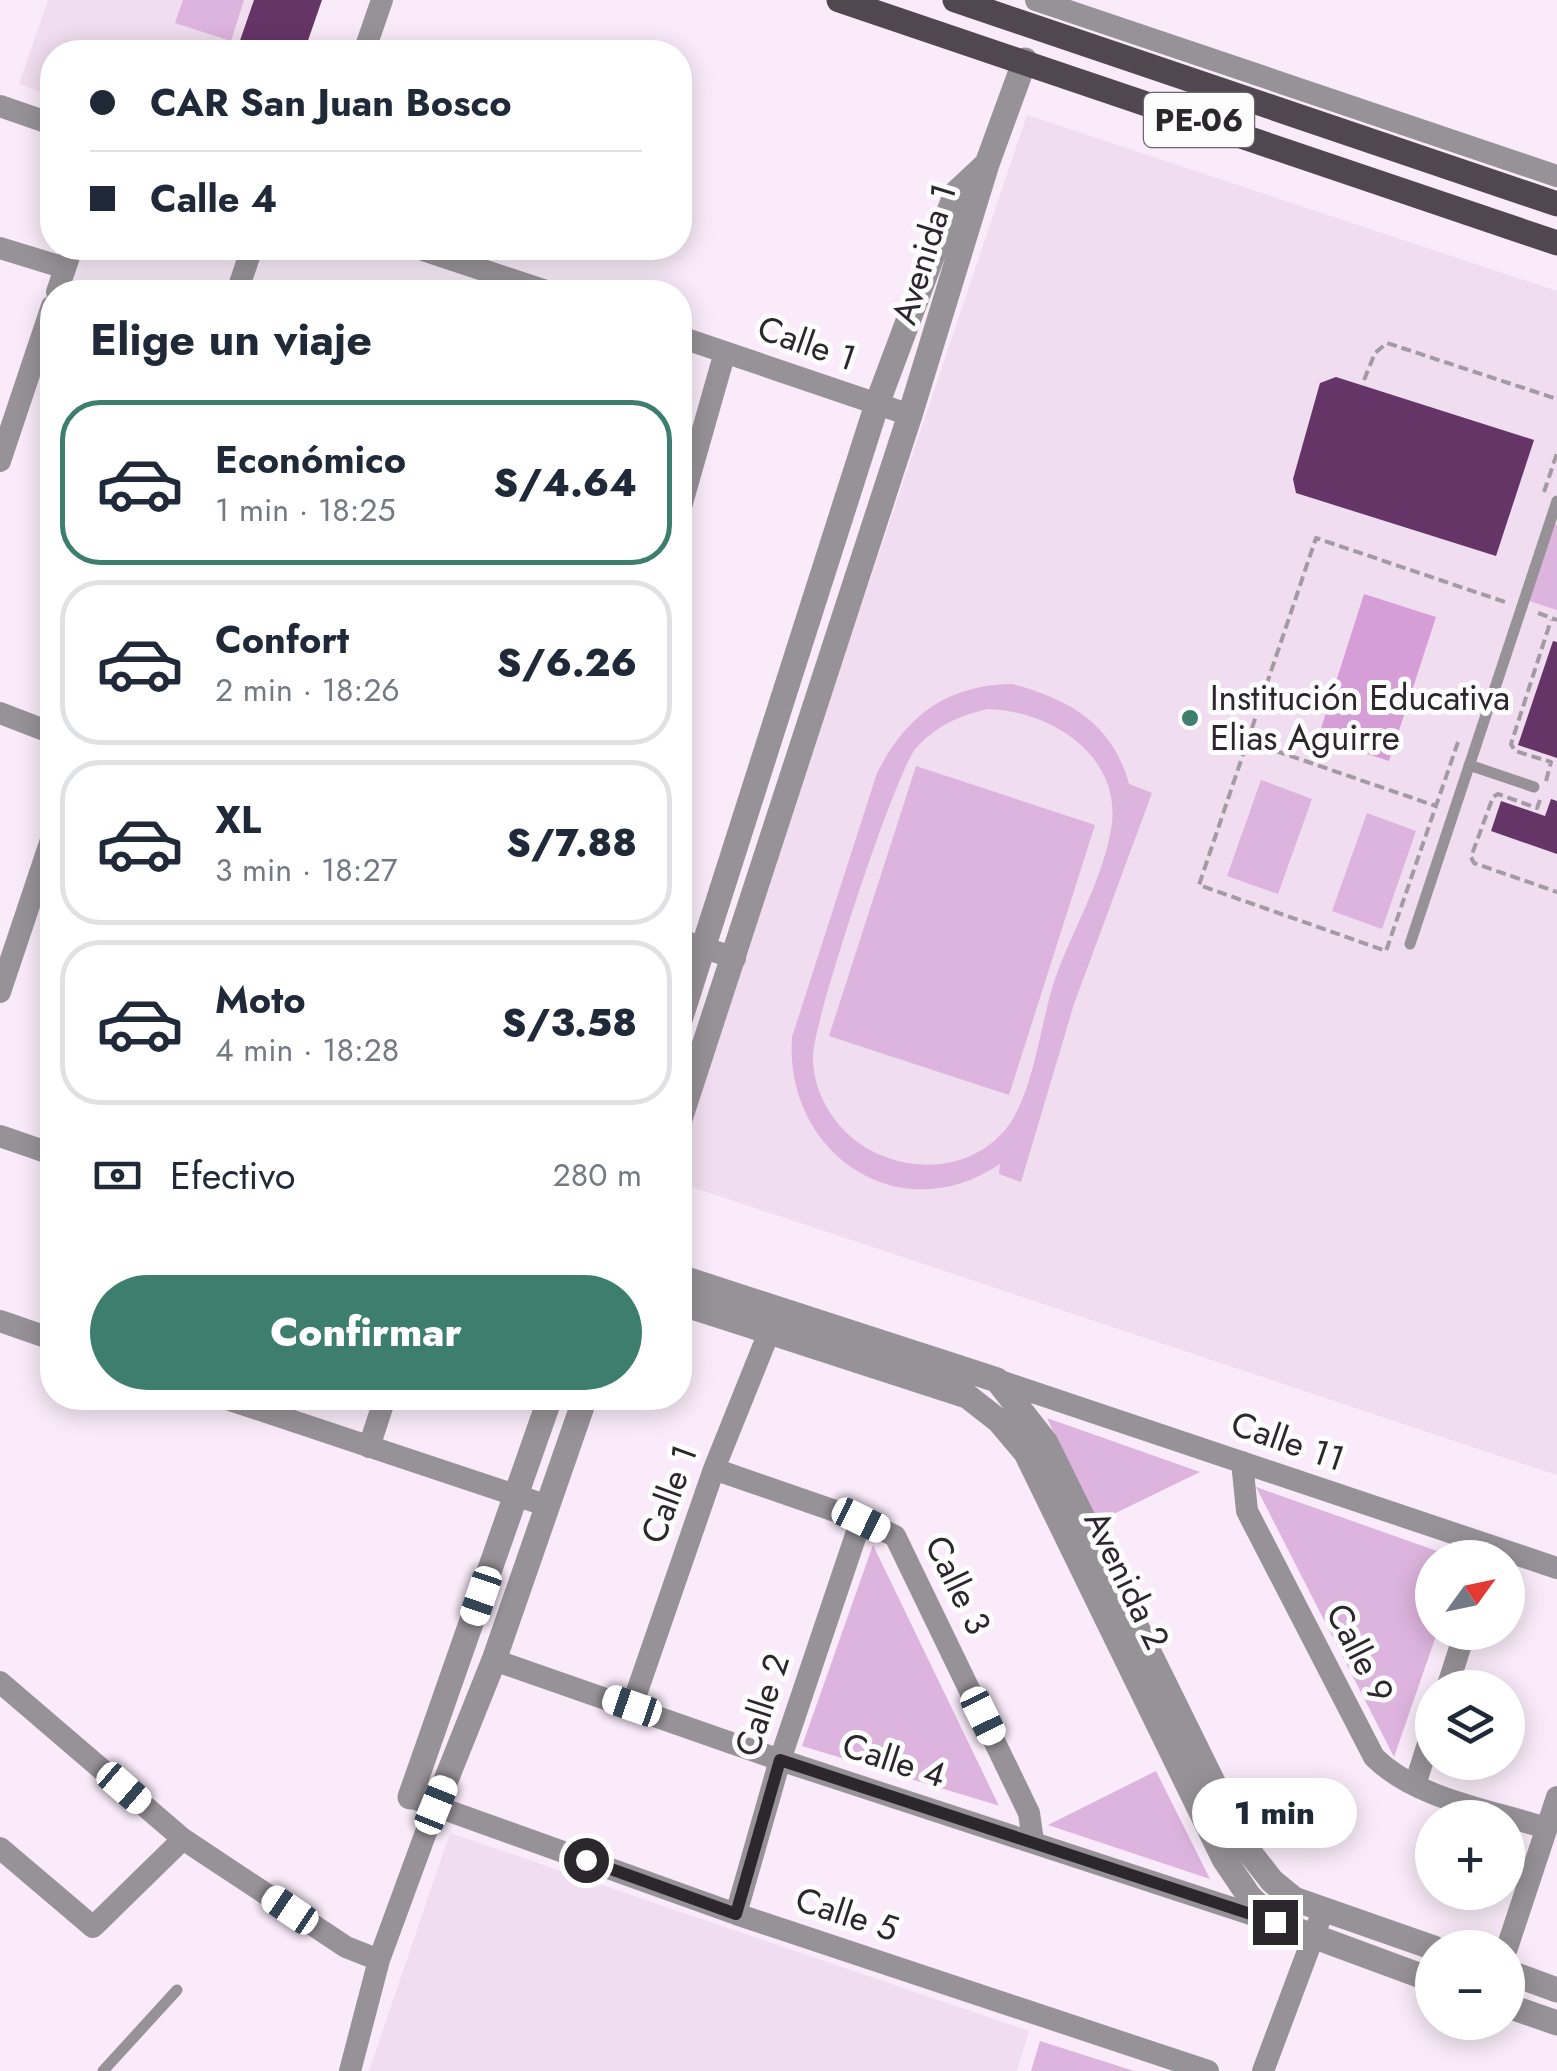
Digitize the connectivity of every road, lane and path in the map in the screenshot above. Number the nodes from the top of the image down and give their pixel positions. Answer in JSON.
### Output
{"nodes":[{"id":1,"x":382,"y":0,"type":"edge"},
{"id":2,"x":839,"y":0,"type":"edge"},
{"id":3,"x":955,"y":0,"type":"edge"},
{"id":4,"x":1036,"y":0,"type":"edge"},
{"id":5,"x":862,"y":4,"type":"edge"},
{"id":6,"x":368,"y":40,"type":"edge"},
{"id":7,"x":1026,"y":60,"type":"junction"},
{"id":8,"x":0,"y":106,"type":"edge"},
{"id":9,"x":40,"y":120,"type":"edge"},
{"id":10,"x":988,"y":164,"type":"junction"},
{"id":11,"x":1557,"y":176,"type":"edge"},
{"id":12,"x":1557,"y":204,"type":"edge"},
{"id":13,"x":1557,"y":243,"type":"edge"},
{"id":14,"x":0,"y":248,"type":"edge"},
{"id":15,"x":40,"y":254,"type":"edge"},
{"id":16,"x":453,"y":260,"type":"edge"},
{"id":17,"x":513,"y":280,"type":"edge"},
{"id":18,"x":40,"y":336,"type":"edge"},
{"id":19,"x":692,"y":341,"type":"edge"},
{"id":20,"x":724,"y":352,"type":"junction"},
{"id":21,"x":1364,"y":380,"type":"dead end"},
{"id":22,"x":1557,"y":399,"type":"edge"},
{"id":23,"x":877,"y":404,"type":"junction"},
{"id":24,"x":8,"y":415,"type":"edge"},
{"id":25,"x":910,"y":415,"type":"junction"},
{"id":26,"x":1557,"y":453,"type":"edge"},
{"id":27,"x":0,"y":461,"type":"edge"},
{"id":28,"x":692,"y":464,"type":"edge"},
{"id":29,"x":1557,"y":501,"type":"edge"},
{"id":30,"x":1538,"y":510,"type":"dead end"},
{"id":31,"x":1522,"y":608,"type":"junction"},
{"id":32,"x":1557,"y":620,"type":"edge"},
{"id":33,"x":8,"y":716,"type":"edge"},
{"id":34,"x":40,"y":728,"type":"edge"},
{"id":35,"x":1462,"y":732,"type":"dead end"},
{"id":36,"x":1247,"y":741,"type":"junction"},
{"id":37,"x":1469,"y":766,"type":"junction"},
{"id":38,"x":1534,"y":787,"type":"dead end"},
{"id":39,"x":1436,"y":806,"type":"junction"},
{"id":40,"x":40,"y":899,"type":"edge"},
{"id":41,"x":692,"y":944,"type":"edge"},
{"id":42,"x":1410,"y":944,"type":"dead end"},
{"id":43,"x":705,"y":948,"type":"junction"},
{"id":44,"x":735,"y":958,"type":"junction"},
{"id":45,"x":692,"y":985,"type":"edge"},
{"id":46,"x":0,"y":992,"type":"edge"},
{"id":47,"x":692,"y":1084,"type":"edge"},
{"id":48,"x":0,"y":1136,"type":"edge"},
{"id":49,"x":40,"y":1150,"type":"edge"},
{"id":50,"x":692,"y":1282,"type":"edge"},
{"id":51,"x":692,"y":1305,"type":"edge"},
{"id":52,"x":774,"y":1320,"type":"junction"},
{"id":53,"x":0,"y":1321,"type":"edge"},
{"id":54,"x":40,"y":1335,"type":"edge"},
{"id":55,"x":997,"y":1380,"type":"junction"},
{"id":56,"x":260,"y":1410,"type":"edge"},
{"id":57,"x":381,"y":1410,"type":"edge"},
{"id":58,"x":546,"y":1410,"type":"edge"},
{"id":59,"x":581,"y":1410,"type":"edge"},
{"id":60,"x":369,"y":1447,"type":"junction"},
{"id":61,"x":1242,"y":1462,"type":"junction"},
{"id":62,"x":714,"y":1470,"type":"junction"},
{"id":63,"x":516,"y":1494,"type":"junction"},
{"id":64,"x":548,"y":1506,"type":"junction"},
{"id":65,"x":861,"y":1520,"type":"junction"},
{"id":66,"x":1459,"y":1540,"type":"edge"},
{"id":67,"x":1525,"y":1560,"type":"edge"},
{"id":68,"x":1557,"y":1568,"type":"edge"},
{"id":69,"x":494,"y":1660,"type":"junction"},
{"id":70,"x":2,"y":1686,"type":"edge"},
{"id":71,"x":632,"y":1706,"type":"junction"},
{"id":72,"x":780,"y":1760,"type":"junction"},
{"id":73,"x":1416,"y":1780,"type":"edge"},
{"id":74,"x":1414,"y":1785,"type":"junction"},
{"id":75,"x":1557,"y":1796,"type":"edge"},
{"id":76,"x":410,"y":1797,"type":"joint"},
{"id":77,"x":436,"y":1805,"type":"junction"},
{"id":78,"x":1546,"y":1828,"type":"junction"},
{"id":79,"x":183,"y":1839,"type":"junction"},
{"id":80,"x":1033,"y":1841,"type":"junction"},
{"id":81,"x":3,"y":1857,"type":"edge"},
{"id":82,"x":1323,"y":1911,"type":"junction"},
{"id":83,"x":736,"y":1914,"type":"junction"},
{"id":84,"x":1275,"y":1922,"type":"junction"},
{"id":85,"x":1512,"y":1930,"type":"edge"},
{"id":86,"x":1315,"y":1938,"type":"junction"},
{"id":87,"x":1415,"y":1942,"type":"edge"},
{"id":88,"x":379,"y":1960,"type":"junction"},
{"id":89,"x":1415,"y":1974,"type":"edge"},
{"id":90,"x":1525,"y":1978,"type":"edge"},
{"id":91,"x":178,"y":1990,"type":"dead end"},
{"id":92,"x":1557,"y":1990,"type":"edge"},
{"id":93,"x":1525,"y":2012,"type":"edge"},
{"id":94,"x":1557,"y":2023,"type":"edge"},
{"id":95,"x":103,"y":2071,"type":"edge"},
{"id":96,"x":350,"y":2071,"type":"edge"},
{"id":97,"x":1208,"y":2071,"type":"edge"},
{"id":98,"x":1263,"y":2071,"type":"edge"}],
"edges":[{"from":1,"to":6,"type":"street"},
{"from":2,"to":5,"type":"main road","number":"PE-06"},
{"from":3,"to":12,"type":"main road","number":"PE-06"},
{"from":4,"to":11,"type":"street"},
{"from":5,"to":7,"type":"main road","number":"PE-06"},
{"from":7,"to":10,"type":"street"},
{"from":7,"to":13,"type":"main road","number":"PE-06"},
{"from":8,"to":9,"type":"street"},
{"from":10,"to":23,"type":"street","name":"Avenida 1"},
{"from":10,"to":25,"type":"street","name":"Avenida 1"},
{"from":14,"to":15,"type":"street"},
{"from":16,"to":17,"type":"street"},
{"from":18,"to":24,"type":"street"},
{"from":19,"to":20,"type":"street","name":"Calle 1"},
{"from":20,"to":23,"type":"street","name":"Calle 1"},
{"from":20,"to":28,"type":"street"},
{"from":21,"to":22,"type":"path"},
{"from":23,"to":25,"type":"street","name":"Calle 1"},
{"from":23,"to":43,"type":"street","name":"Avenida 1"},
{"from":24,"to":27,"type":"street"},
{"from":25,"to":44,"type":"street","name":"Avenida 1"},
{"from":26,"to":30,"type":"path"},
{"from":29,"to":31,"type":"lane"},
{"from":31,"to":32,"type":"path"},
{"from":31,"to":36,"type":"path"},
{"from":31,"to":37,"type":"lane"},
{"from":33,"to":34,"type":"street"},
{"from":35,"to":39,"type":"path"},
{"from":36,"to":39,"type":"path"},
{"from":36,"to":39,"type":"path"},
{"from":37,"to":38,"type":"lane"},
{"from":37,"to":42,"type":"lane"},
{"from":40,"to":46,"type":"street"},
{"from":41,"to":43,"type":"street"},
{"from":43,"to":44,"type":"street"},
{"from":43,"to":45,"type":"street","name":"Avenida 1"},
{"from":44,"to":47,"type":"street","name":"Avenida 1"},
{"from":48,"to":49,"type":"street"},
{"from":50,"to":52,"type":"street","name":"Avenida 2"},
{"from":51,"to":52,"type":"street","name":"Avenida 2"},
{"from":52,"to":55,"type":"street","name":"Avenida 2"},
{"from":52,"to":62,"type":"street","name":"Calle 1"},
{"from":52,"to":84,"type":"street","name":"Avenida 2"},
{"from":53,"to":54,"type":"street"},
{"from":55,"to":61,"type":"street","name":"Calle 11"},
{"from":55,"to":82,"type":"street","name":"Avenida 2"},
{"from":56,"to":60,"type":"street"},
{"from":57,"to":60,"type":"street"},
{"from":58,"to":63,"type":"street"},
{"from":59,"to":64,"type":"street"},
{"from":60,"to":63,"type":"street"},
{"from":61,"to":66,"type":"street","name":"Calle 11"},
{"from":61,"to":74,"type":"street","name":"Calle 9"},
{"from":62,"to":65,"type":"street","name":"Calle 3"},
{"from":62,"to":71,"type":"street","name":"Calle 1"},
{"from":63,"to":64,"type":"street"},
{"from":63,"to":76,"type":"street"},
{"from":64,"to":69,"type":"street"},
{"from":65,"to":72,"type":"street","name":"Calle 2"},
{"from":65,"to":80,"type":"street","name":"Calle 3"},
{"from":67,"to":68,"type":"street","name":"Calle 11"},
{"from":69,"to":71,"type":"street","name":"Calle 4"},
{"from":69,"to":77,"type":"street"},
{"from":70,"to":79,"type":"street"},
{"from":71,"to":72,"type":"street","name":"Calle 4"},
{"from":72,"to":80,"type":"street","name":"Calle 4"},
{"from":72,"to":83,"type":"street","name":"Calle 2"},
{"from":73,"to":74,"type":"street"},
{"from":74,"to":78,"type":"street","name":"Calle 9"},
{"from":75,"to":78,"type":"street"},
{"from":76,"to":77,"type":"street","name":"Calle 5"},
{"from":77,"to":83,"type":"street","name":"Calle 5"},
{"from":77,"to":88,"type":"street"},
{"from":78,"to":85,"type":"street"},
{"from":79,"to":81,"type":"street"},
{"from":79,"to":88,"type":"street"},
{"from":80,"to":84,"type":"street","name":"Calle 4"},
{"from":82,"to":86,"type":"street"},
{"from":82,"to":87,"type":"street","name":"Avenida 2"},
{"from":83,"to":97,"type":"street","name":"Calle 5"},
{"from":84,"to":86,"type":"street","name":"Avenida 2"},
{"from":86,"to":89,"type":"street","name":"Avenida 2"},
{"from":86,"to":98,"type":"street"},
{"from":88,"to":96,"type":"street"},
{"from":90,"to":92,"type":"street"},
{"from":91,"to":95,"type":"lane"},
{"from":93,"to":94,"type":"street"}]}
